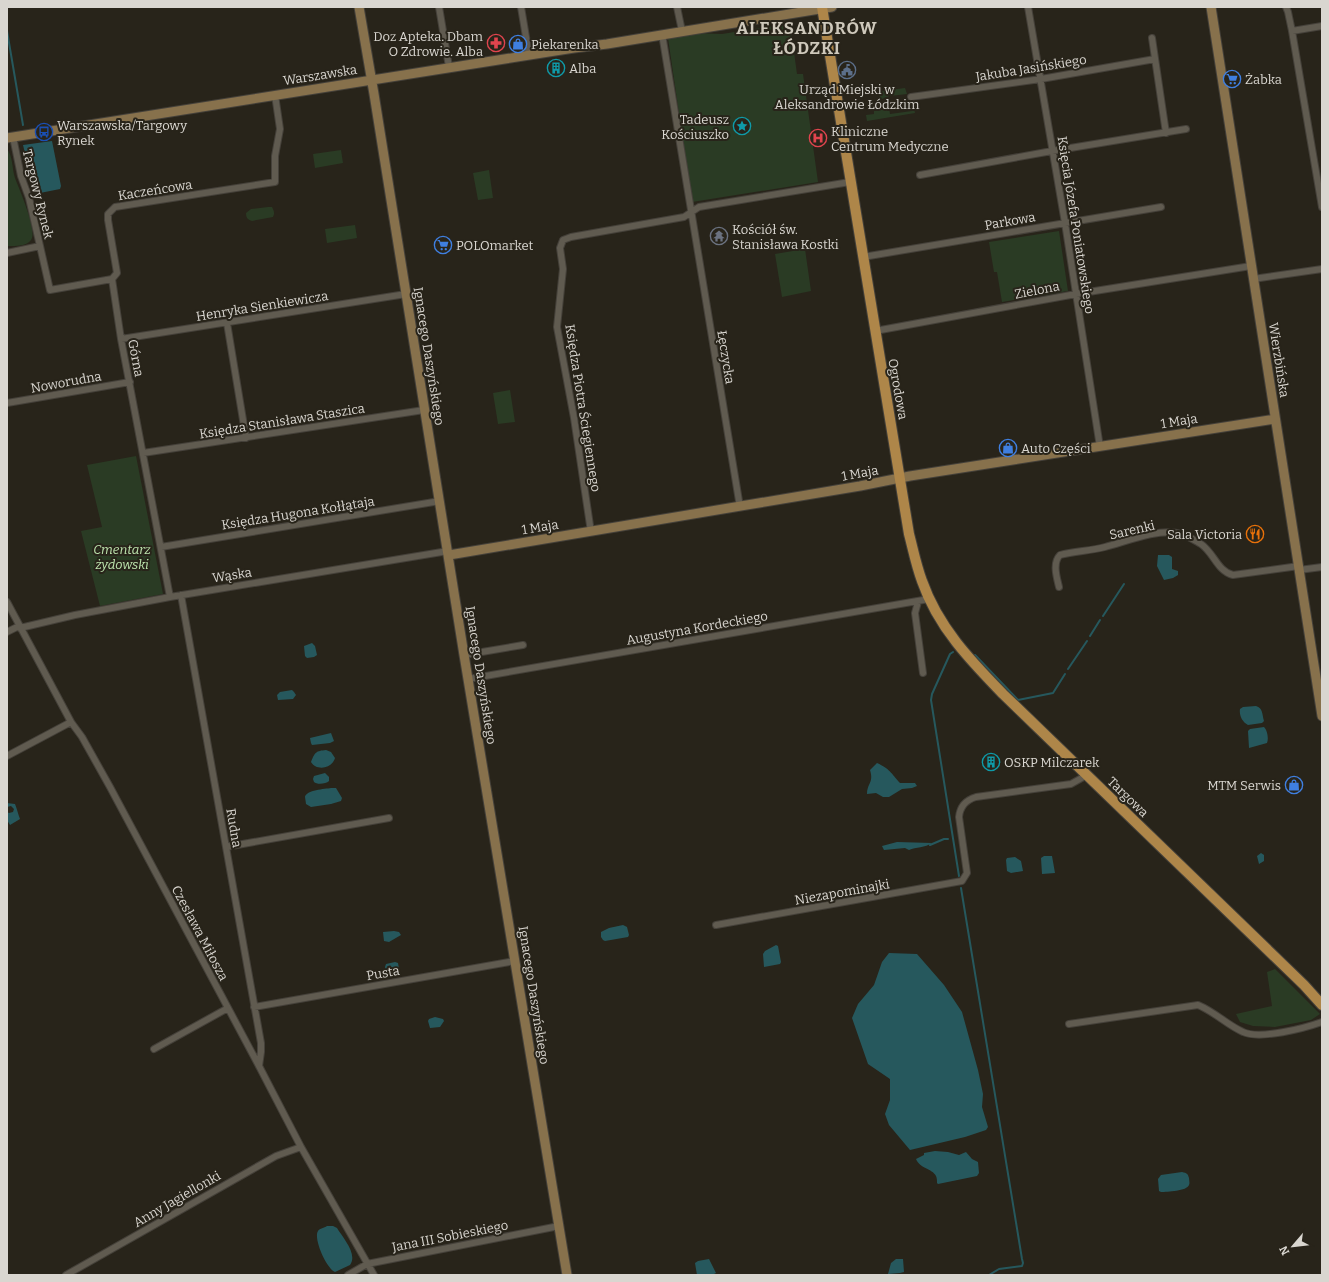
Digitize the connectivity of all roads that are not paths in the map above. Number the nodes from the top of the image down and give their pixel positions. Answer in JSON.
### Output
{"nodes":[{"id":1,"x":358,"y":7,"type":"edge"},
{"id":2,"x":439,"y":7,"type":"edge"},
{"id":3,"x":521,"y":7,"type":"edge"},
{"id":4,"x":677,"y":7,"type":"edge"},
{"id":5,"x":800,"y":7,"type":"edge"},
{"id":6,"x":1028,"y":7,"type":"edge"},
{"id":7,"x":1211,"y":7,"type":"edge"},
{"id":8,"x":1286,"y":7,"type":"edge"},
{"id":9,"x":826,"y":8,"type":"edge"},
{"id":10,"x":790,"y":14,"type":"junction"},
{"id":11,"x":1322,"y":26,"type":"edge"},
{"id":12,"x":682,"y":31,"type":"junction"},
{"id":13,"x":1292,"y":31,"type":"junction"},
{"id":14,"x":662,"y":34,"type":"junction"},
{"id":15,"x":1152,"y":38,"type":"dead end"},
{"id":16,"x":529,"y":55,"type":"junction"},
{"id":17,"x":1155,"y":59,"type":"junction"},
{"id":18,"x":449,"y":67,"type":"junction"},
{"id":19,"x":1041,"y":79,"type":"junction"},
{"id":20,"x":371,"y":80,"type":"junction"},
{"id":21,"x":275,"y":95,"type":"junction"},
{"id":22,"x":911,"y":97,"type":"dead end"},
{"id":23,"x":1186,"y":130,"type":"dead end"},
{"id":24,"x":1166,"y":133,"type":"junction"},
{"id":25,"x":10,"y":137,"type":"edge"},
{"id":26,"x":1052,"y":151,"type":"junction"},
{"id":27,"x":920,"y":175,"type":"dead end"},
{"id":28,"x":850,"y":182,"type":"junction"},
{"id":29,"x":1322,"y":206,"type":"edge"},
{"id":30,"x":1161,"y":207,"type":"dead end"},
{"id":31,"x":691,"y":212,"type":"junction"},
{"id":32,"x":1065,"y":223,"type":"junction"},
{"id":33,"x":40,"y":246,"type":"junction"},
{"id":34,"x":7,"y":253,"type":"edge"},
{"id":35,"x":863,"y":257,"type":"junction"},
{"id":36,"x":1251,"y":266,"type":"junction"},
{"id":37,"x":1322,"y":269,"type":"edge"},
{"id":38,"x":112,"y":279,"type":"junction"},
{"id":39,"x":1253,"y":279,"type":"junction"},
{"id":40,"x":406,"y":294,"type":"junction"},
{"id":41,"x":1076,"y":294,"type":"junction"},
{"id":42,"x":226,"y":323,"type":"junction"},
{"id":43,"x":875,"y":331,"type":"junction"},
{"id":44,"x":121,"y":339,"type":"junction"},
{"id":45,"x":130,"y":382,"type":"junction"},
{"id":46,"x":7,"y":403,"type":"edge"},
{"id":47,"x":424,"y":410,"type":"junction"},
{"id":48,"x":1275,"y":419,"type":"junction"},
{"id":49,"x":246,"y":438,"type":"junction"},
{"id":50,"x":1100,"y":447,"type":"junction"},
{"id":51,"x":143,"y":453,"type":"junction"},
{"id":52,"x":900,"y":478,"type":"junction"},
{"id":53,"x":440,"y":500,"type":"junction"},
{"id":54,"x":740,"y":507,"type":"junction"},
{"id":55,"x":591,"y":532,"type":"junction"},
{"id":56,"x":161,"y":547,"type":"junction"},
{"id":57,"x":448,"y":553,"type":"junction"},
{"id":58,"x":1322,"y":567,"type":"edge"},
{"id":59,"x":1299,"y":568,"type":"junction"},
{"id":60,"x":1059,"y":588,"type":"dead end"},
{"id":61,"x":181,"y":595,"type":"junction"},
{"id":62,"x":170,"y":597,"type":"junction"},
{"id":63,"x":929,"y":599,"type":"junction"},
{"id":64,"x":7,"y":602,"type":"edge"},
{"id":65,"x":918,"y":602,"type":"junction"},
{"id":66,"x":20,"y":627,"type":"junction"},
{"id":67,"x":7,"y":632,"type":"edge"},
{"id":68,"x":523,"y":645,"type":"dead end"},
{"id":69,"x":464,"y":655,"type":"junction"},
{"id":70,"x":923,"y":673,"type":"dead end"},
{"id":71,"x":468,"y":679,"type":"junction"},
{"id":72,"x":1320,"y":692,"type":"edge"},
{"id":73,"x":1322,"y":716,"type":"edge"},
{"id":74,"x":71,"y":722,"type":"junction"},
{"id":75,"x":7,"y":756,"type":"edge"},
{"id":76,"x":1087,"y":775,"type":"junction"},
{"id":77,"x":389,"y":818,"type":"dead end"},
{"id":78,"x":226,"y":847,"type":"junction"},
{"id":79,"x":716,"y":925,"type":"dead end"},
{"id":80,"x":515,"y":961,"type":"junction"},
{"id":81,"x":1322,"y":1005,"type":"edge"},
{"id":82,"x":254,"y":1007,"type":"junction"},
{"id":83,"x":228,"y":1008,"type":"junction"},
{"id":84,"x":1322,"y":1022,"type":"edge"},
{"id":85,"x":1069,"y":1024,"type":"dead end"},
{"id":86,"x":154,"y":1050,"type":"dead end"},
{"id":87,"x":259,"y":1066,"type":"junction"},
{"id":88,"x":301,"y":1147,"type":"junction"},
{"id":89,"x":559,"y":1226,"type":"junction"},
{"id":90,"x":367,"y":1264,"type":"junction"},
{"id":91,"x":66,"y":1275,"type":"edge"},
{"id":92,"x":348,"y":1275,"type":"edge"},
{"id":93,"x":374,"y":1275,"type":"edge"},
{"id":94,"x":567,"y":1275,"type":"edge"}],
"edges":[{"from":1,"to":20,"type":"street","name":"Ignacego Daszyńskiego"},
{"from":2,"to":18,"type":"street"},
{"from":3,"to":16,"type":"street"},
{"from":4,"to":12,"type":"street"},
{"from":5,"to":10,"type":"street"},
{"from":6,"to":19,"type":"street","name":"Księcia Józefa Poniatowskiego"},
{"from":7,"to":36,"type":"street","name":"Wierzbińska"},
{"from":8,"to":13,"type":"street"},
{"from":9,"to":10,"type":"street","name":"Warszawska"},
{"from":9,"to":28,"type":"main road","name":"Ogrodowa"},
{"from":10,"to":12,"type":"street","name":"Warszawska"},
{"from":11,"to":13,"type":"street"},
{"from":12,"to":14,"type":"street","name":"Warszawska"},
{"from":13,"to":29,"type":"street"},
{"from":14,"to":16,"type":"street","name":"Warszawska"},
{"from":14,"to":31,"type":"street","name":"Łęczycka"},
{"from":15,"to":17,"type":"street"},
{"from":16,"to":18,"type":"street","name":"Warszawska"},
{"from":17,"to":19,"type":"street","name":"Jakuba Jasińskiego"},
{"from":17,"to":24,"type":"street"},
{"from":18,"to":20,"type":"street","name":"Warszawska"},
{"from":19,"to":22,"type":"street","name":"Jakuba Jasińskiego"},
{"from":19,"to":26,"type":"street","name":"Księcia Józefa Poniatowskiego"},
{"from":20,"to":21,"type":"street","name":"Warszawska"},
{"from":20,"to":40,"type":"street","name":"Ignacego Daszyńskiego"},
{"from":21,"to":25,"type":"street","name":"Warszawska"},
{"from":21,"to":38,"type":"street","name":"Kaczeńcowa"},
{"from":23,"to":24,"type":"street"},
{"from":24,"to":26,"type":"street"},
{"from":25,"to":33,"type":"street","name":"Targowy Rynek"},
{"from":26,"to":27,"type":"street"},
{"from":26,"to":32,"type":"street","name":"Księcia Józefa Poniatowskiego"},
{"from":28,"to":31,"type":"street"},
{"from":28,"to":35,"type":"main road","name":"Ogrodowa"},
{"from":30,"to":32,"type":"street","name":"Parkowa"},
{"from":31,"to":54,"type":"street","name":"Łęczycka"},
{"from":31,"to":55,"type":"street","name":"Księdza Piotra Ściegiennego"},
{"from":32,"to":35,"type":"street","name":"Parkowa"},
{"from":32,"to":41,"type":"street","name":"Księcia Józefa Poniatowskiego"},
{"from":33,"to":34,"type":"street","name":"Targowy Rynek"},
{"from":33,"to":38,"type":"street"},
{"from":35,"to":43,"type":"main road","name":"Ogrodowa"},
{"from":36,"to":39,"type":"street","name":"Wierzbińska"},
{"from":36,"to":41,"type":"street","name":"Zielona"},
{"from":37,"to":39,"type":"street"},
{"from":38,"to":44,"type":"street","name":"Górna"},
{"from":39,"to":48,"type":"street","name":"Wierzbińska"},
{"from":40,"to":42,"type":"street","name":"Henryka Sienkiewicza"},
{"from":40,"to":47,"type":"street","name":"Ignacego Daszyńskiego"},
{"from":41,"to":43,"type":"street","name":"Zielona"},
{"from":41,"to":50,"type":"street","name":"Księcia Józefa Poniatowskiego"},
{"from":42,"to":44,"type":"street","name":"Henryka Sienkiewicza"},
{"from":42,"to":49,"type":"street"},
{"from":43,"to":52,"type":"main road","name":"Ogrodowa"},
{"from":44,"to":45,"type":"street","name":"Górna"},
{"from":45,"to":46,"type":"street","name":"Noworudna"},
{"from":45,"to":51,"type":"street","name":"Górna"},
{"from":47,"to":49,"type":"street","name":"Księdza Stanisława Staszica"},
{"from":47,"to":53,"type":"street","name":"Ignacego Daszyńskiego"},
{"from":48,"to":50,"type":"street","name":"1 Maja"},
{"from":48,"to":59,"type":"street","name":"Wierzbińska"},
{"from":49,"to":51,"type":"street","name":"Księdza Stanisława Staszica"},
{"from":50,"to":52,"type":"street","name":"1 Maja"},
{"from":51,"to":56,"type":"street","name":"Górna"},
{"from":52,"to":54,"type":"street","name":"1 Maja"},
{"from":52,"to":63,"type":"main road","name":"Ogrodowa"},
{"from":53,"to":56,"type":"street","name":"Księdza Hugona Kołłątaja"},
{"from":53,"to":57,"type":"street","name":"Ignacego Daszyńskiego"},
{"from":54,"to":55,"type":"street","name":"1 Maja"},
{"from":55,"to":57,"type":"street","name":"1 Maja"},
{"from":56,"to":62,"type":"street"},
{"from":57,"to":61,"type":"street","name":"Wąska"},
{"from":57,"to":69,"type":"street","name":"Ignacego Daszyńskiego"},
{"from":58,"to":59,"type":"street"},
{"from":59,"to":60,"type":"street","name":"Sarenki"},
{"from":59,"to":72,"type":"street","name":"Wierzbińska"},
{"from":61,"to":62,"type":"street","name":"Wąska"},
{"from":61,"to":78,"type":"street","name":"Rudna"},
{"from":62,"to":66,"type":"street","name":"Wąska"},
{"from":63,"to":65,"type":"street","name":"Augustyna Kordeckiego"},
{"from":63,"to":76,"type":"main road","name":"Targowa"},
{"from":64,"to":66,"type":"street","name":"Czesława Miłosza"},
{"from":65,"to":70,"type":"street"},
{"from":65,"to":71,"type":"street","name":"Augustyna Kordeckiego"},
{"from":66,"to":67,"type":"street","name":"Wąska"},
{"from":66,"to":74,"type":"street","name":"Czesława Miłosza"},
{"from":68,"to":69,"type":"street"},
{"from":69,"to":71,"type":"street","name":"Ignacego Daszyńskiego"},
{"from":71,"to":80,"type":"street","name":"Ignacego Daszyńskiego"},
{"from":72,"to":73,"type":"street","name":"Wierzbińska"},
{"from":74,"to":75,"type":"street"},
{"from":74,"to":83,"type":"street","name":"Czesława Miłosza"},
{"from":76,"to":79,"type":"street","name":"Niezapominajki"},
{"from":76,"to":81,"type":"main road","name":"Targowa"},
{"from":77,"to":78,"type":"street"},
{"from":78,"to":82,"type":"street","name":"Rudna"},
{"from":80,"to":82,"type":"street","name":"Pusta"},
{"from":80,"to":89,"type":"street","name":"Ignacego Daszyńskiego"},
{"from":82,"to":87,"type":"street","name":"Rudna"},
{"from":83,"to":86,"type":"street"},
{"from":83,"to":87,"type":"street","name":"Czesława Miłosza"},
{"from":84,"to":85,"type":"street"},
{"from":87,"to":88,"type":"street","name":"Czesława Miłosza"},
{"from":88,"to":90,"type":"street","name":"Czesława Miłosza"},
{"from":88,"to":91,"type":"street","name":"Anny Jagiellonki"},
{"from":89,"to":90,"type":"street","name":"Jana III Sobieskiego"},
{"from":89,"to":94,"type":"street","name":"Ignacego Daszyńskiego"},
{"from":90,"to":92,"type":"street","name":"Jana III Sobieskiego"},
{"from":90,"to":93,"type":"street","name":"Czesława Miłosza"}]}
